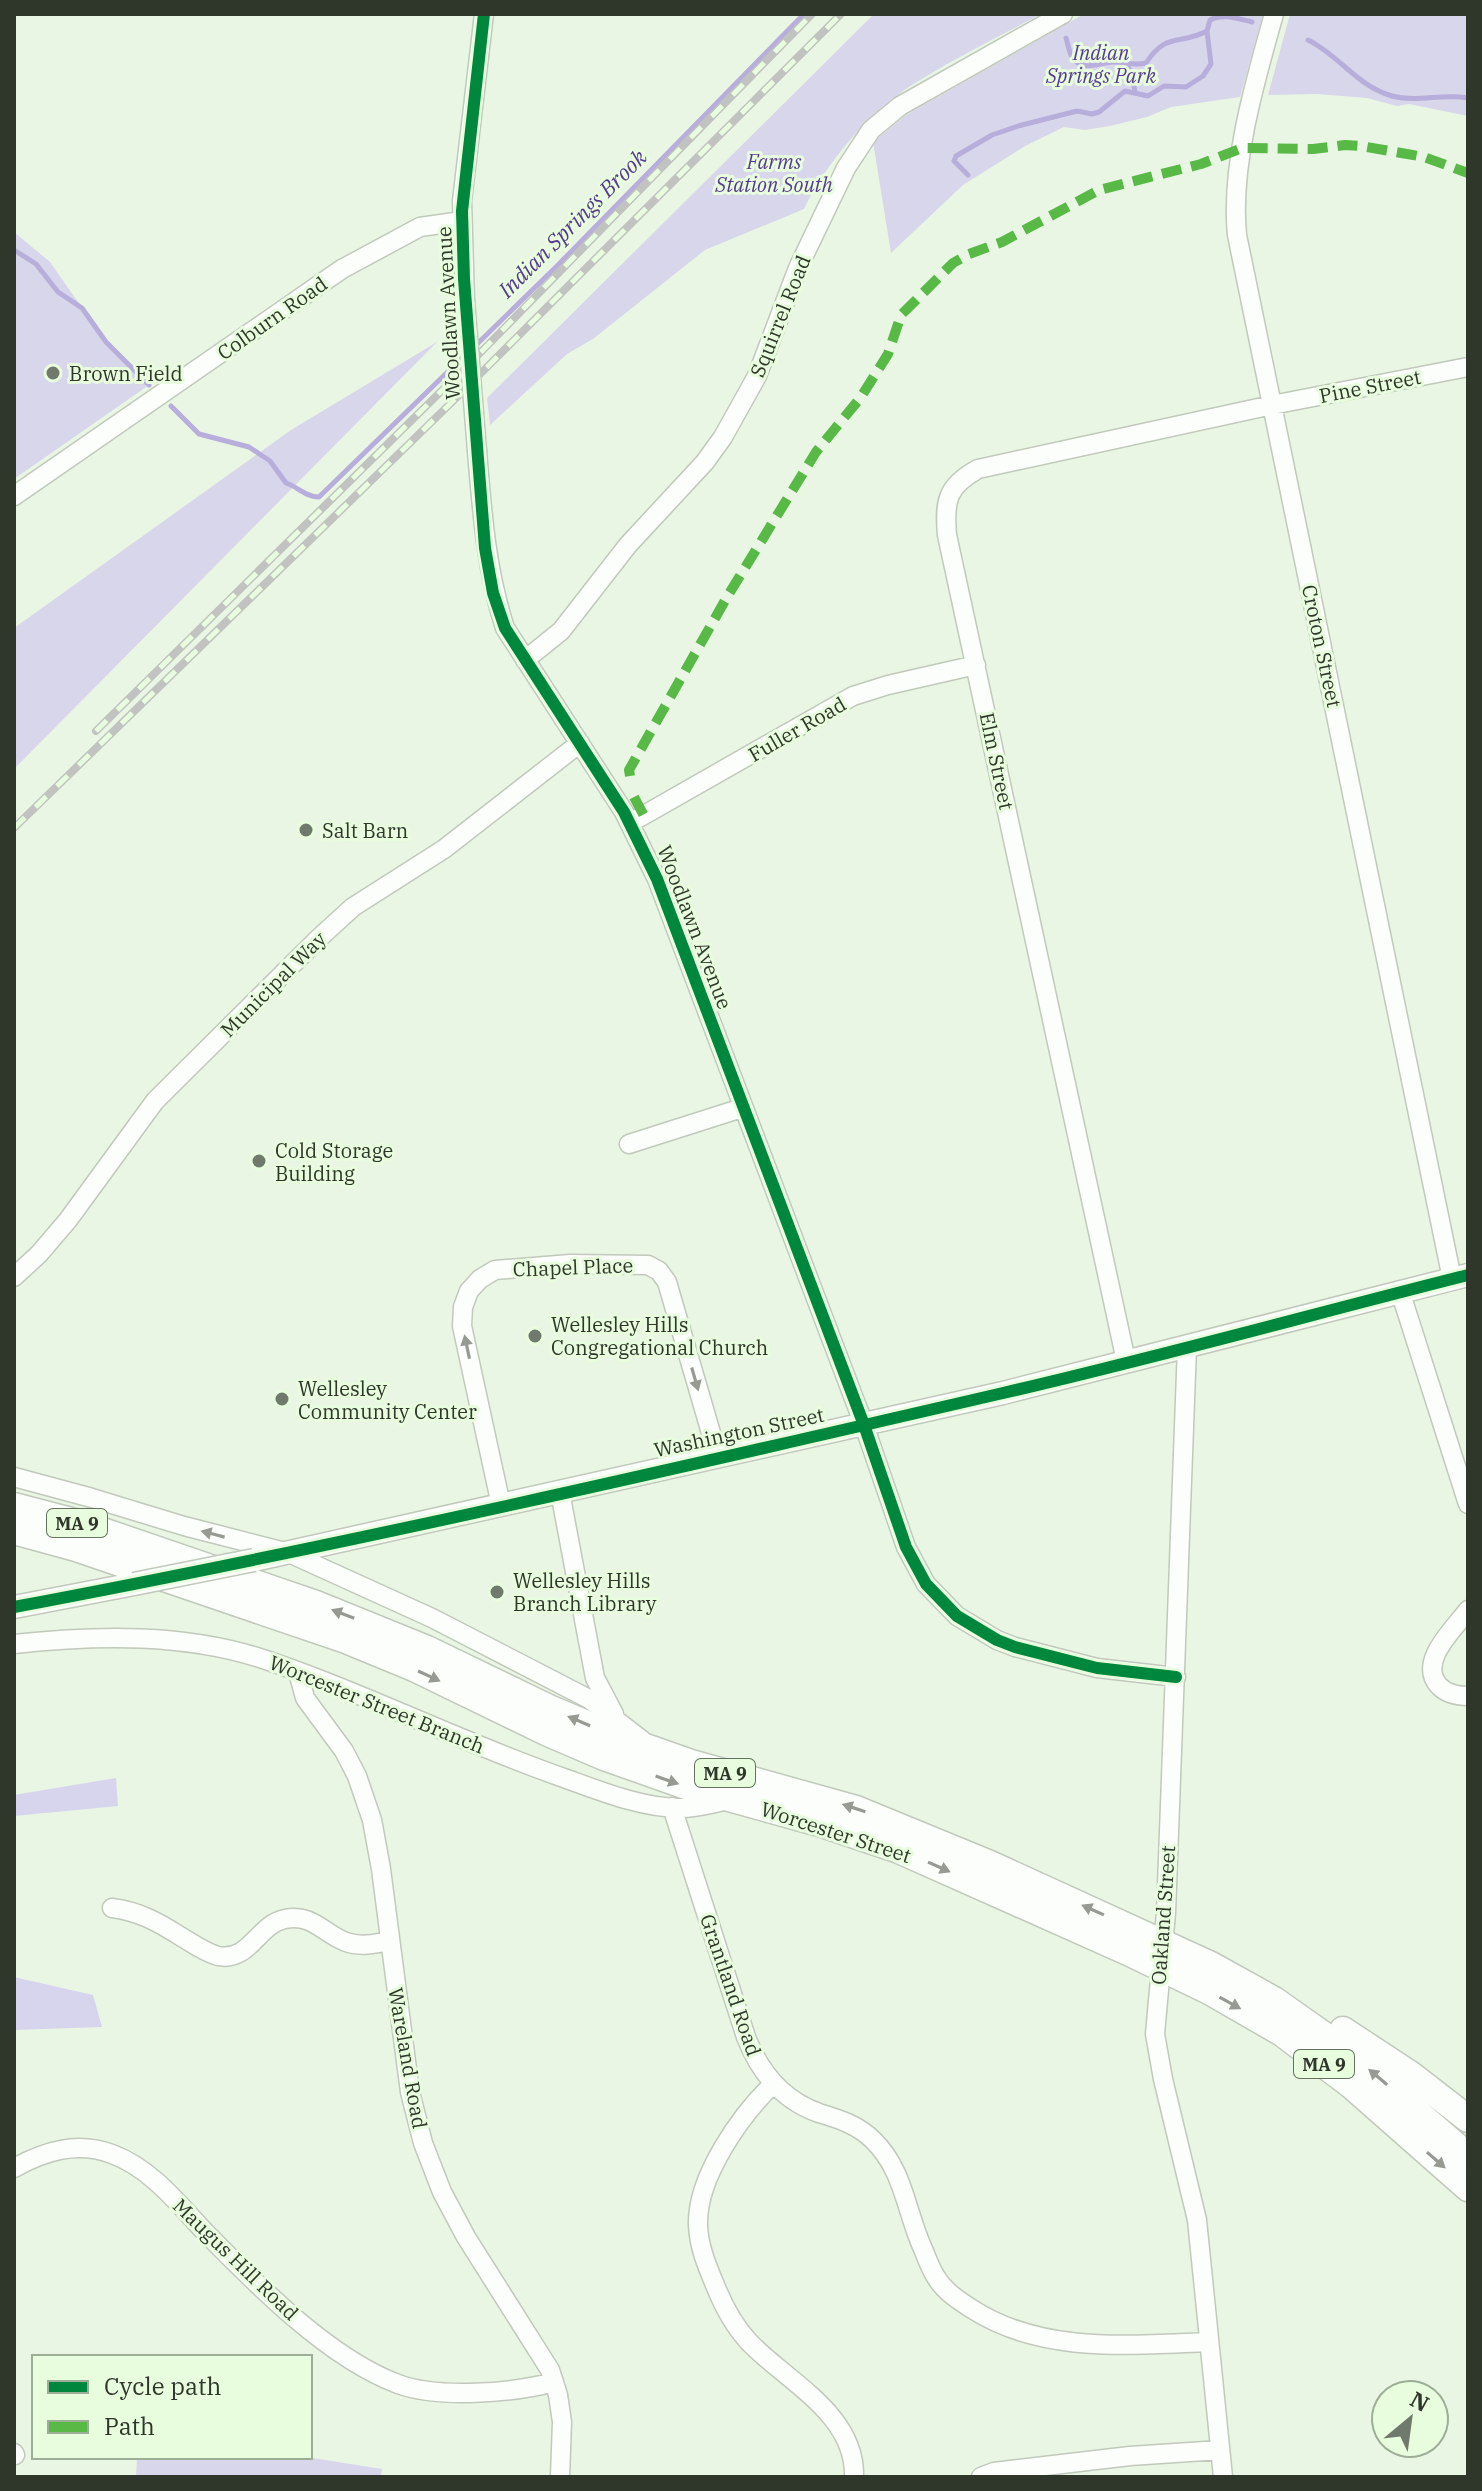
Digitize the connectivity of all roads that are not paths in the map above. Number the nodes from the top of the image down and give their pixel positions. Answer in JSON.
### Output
{"nodes":[{"id":1,"x":484,"y":14,"type":"edge"},
{"id":2,"x":1063,"y":14,"type":"edge"},
{"id":3,"x":1274,"y":14,"type":"edge"},
{"id":4,"x":462,"y":221,"type":"junction"},
{"id":5,"x":1468,"y":367,"type":"edge"},
{"id":6,"x":1272,"y":405,"type":"junction"},
{"id":7,"x":14,"y":496,"type":"edge"},
{"id":8,"x":525,"y":660,"type":"junction"},
{"id":9,"x":976,"y":665,"type":"junction"},
{"id":10,"x":580,"y":743,"type":"junction"},
{"id":11,"x":630,"y":823,"type":"junction"},
{"id":12,"x":742,"y":1108,"type":"junction"},
{"id":13,"x":629,"y":1144,"type":"dead end"},
{"id":14,"x":14,"y":1277,"type":"edge"},
{"id":15,"x":1460,"y":1277,"type":"edge"},
{"id":16,"x":1400,"y":1291,"type":"junction"},
{"id":17,"x":1187,"y":1346,"type":"junction"},
{"id":18,"x":1126,"y":1361,"type":"junction"},
{"id":19,"x":864,"y":1425,"type":"junction"},
{"id":20,"x":718,"y":1457,"type":"junction"},
{"id":21,"x":14,"y":1477,"type":"edge"},
{"id":22,"x":560,"y":1492,"type":"junction"},
{"id":23,"x":1468,"y":1504,"type":"edge"},
{"id":24,"x":501,"y":1505,"type":"junction"},
{"id":25,"x":14,"y":1506,"type":"edge"},
{"id":26,"x":14,"y":1531,"type":"edge"},
{"id":27,"x":289,"y":1553,"type":"junction"},
{"id":28,"x":14,"y":1607,"type":"edge"},
{"id":29,"x":1468,"y":1610,"type":"edge"},
{"id":30,"x":14,"y":1644,"type":"edge"},
{"id":31,"x":504,"y":1655,"type":"junction"},
{"id":32,"x":298,"y":1672,"type":"junction"},
{"id":33,"x":1176,"y":1677,"type":"junction"},
{"id":34,"x":595,"y":1678,"type":"junction"},
{"id":35,"x":1468,"y":1696,"type":"edge"},
{"id":36,"x":622,"y":1724,"type":"junction"},
{"id":37,"x":657,"y":1752,"type":"junction"},
{"id":38,"x":731,"y":1800,"type":"junction"},
{"id":39,"x":672,"y":1807,"type":"junction"},
{"id":40,"x":112,"y":1908,"type":"dead end"},
{"id":41,"x":389,"y":1941,"type":"junction"},
{"id":42,"x":1162,"y":1955,"type":"junction"},
{"id":43,"x":1211,"y":1965,"type":"junction"},
{"id":44,"x":773,"y":2084,"type":"junction"},
{"id":45,"x":1468,"y":2119,"type":"edge"},
{"id":46,"x":1468,"y":2156,"type":"edge"},
{"id":47,"x":14,"y":2168,"type":"edge"},
{"id":48,"x":1468,"y":2188,"type":"edge"},
{"id":49,"x":1208,"y":2342,"type":"junction"},
{"id":50,"x":554,"y":2382,"type":"junction"},
{"id":51,"x":1220,"y":2450,"type":"junction"},
{"id":52,"x":560,"y":2477,"type":"edge"},
{"id":53,"x":854,"y":2477,"type":"edge"},
{"id":54,"x":981,"y":2477,"type":"edge"},
{"id":55,"x":1223,"y":2477,"type":"edge"}],
"edges":[{"from":1,"to":4,"type":"street","name":"Woodlawn Avenue"},
{"from":2,"to":8,"type":"street","name":"Squirrel Road"},
{"from":3,"to":6,"type":"street","name":"Croton Street"},
{"from":4,"to":7,"type":"street","name":"Colburn Road"},
{"from":4,"to":8,"type":"street","name":"Woodlawn Avenue","bridge":true},
{"from":5,"to":6,"type":"street","name":"Pine Street"},
{"from":6,"to":9,"type":"street","name":"Elm Street"},
{"from":6,"to":15,"type":"street","name":"Croton Street"},
{"from":8,"to":10,"type":"street","name":"Woodlawn Avenue"},
{"from":9,"to":11,"type":"street","name":"Fuller Road"},
{"from":9,"to":18,"type":"street","name":"Elm Street"},
{"from":10,"to":11,"type":"street","name":"Woodlawn Avenue"},
{"from":10,"to":14,"type":"street","name":"Municipal Way"},
{"from":11,"to":12,"type":"street","name":"Woodlawn Avenue"},
{"from":12,"to":13,"type":"street"},
{"from":12,"to":19,"type":"street","name":"Woodlawn Avenue"},
{"from":15,"to":16,"type":"main road","name":"Washington Street"},
{"from":16,"to":17,"type":"main road","name":"Washington Street"},
{"from":16,"to":23,"type":"street"},
{"from":17,"to":18,"type":"main road","name":"Washington Street"},
{"from":17,"to":33,"type":"street","name":"Oakland Street"},
{"from":18,"to":19,"type":"main road","name":"Washington Street"},
{"from":19,"to":20,"type":"main road","name":"Washington Street"},
{"from":19,"to":33,"type":"street","name":"Woodlawn Avenue"},
{"from":20,"to":22,"type":"main road","name":"Washington Street"},
{"from":24,"to":20,"type":"street","name":"Chapel Place","one_way":true},
{"from":27,"to":21,"type":"street","one_way":true},
{"from":22,"to":24,"type":"main road","name":"Washington Street"},
{"from":22,"to":34,"type":"street"},
{"from":24,"to":27,"type":"main road","name":"Washington Street"},
{"from":37,"to":25,"type":"highway","name":"Worcester Street","number":"MA 9","one_way":true},
{"from":26,"to":38,"type":"highway","name":"Worcester Street","number":"MA 9","one_way":true},
{"from":27,"to":28,"type":"main road","name":"Washington Street","bridge":true},
{"from":27,"to":31,"type":"street"},
{"from":29,"to":35,"type":"street"},
{"from":30,"to":32,"type":"street","name":"Worcester Street Branch"},
{"from":31,"to":34,"type":"street"},
{"from":31,"to":36,"type":"street"},
{"from":32,"to":39,"type":"street","name":"Worcester Street Branch"},
{"from":32,"to":41,"type":"street","name":"Wareland Road"},
{"from":33,"to":42,"type":"street","name":"Oakland Street"},
{"from":34,"to":36,"type":"street"},
{"from":36,"to":37,"type":"street"},
{"from":42,"to":37,"type":"highway","name":"Worcester Street","number":"MA 9","one_way":true},
{"from":38,"to":39,"type":"street","name":"Worcester Street Branch"},
{"from":38,"to":42,"type":"highway","name":"Worcester Street","number":"MA 9","one_way":true},
{"from":39,"to":44,"type":"street","name":"Grantland Road"},
{"from":40,"to":41,"type":"street"},
{"from":41,"to":50,"type":"street","name":"Wareland Road"},
{"from":42,"to":43,"type":"highway","name":"Worcester Street","number":"MA 9"},
{"from":42,"to":48,"type":"highway","name":"Worcester Street","number":"MA 9","one_way":true},
{"from":42,"to":49,"type":"street","name":"Oakland Street"},
{"from":43,"to":45,"type":"highway"},
{"from":46,"to":43,"type":"highway","name":"Worcester Street","number":"MA 9","one_way":true},
{"from":44,"to":49,"type":"street","name":"Grantland Road"},
{"from":44,"to":53,"type":"street"},
{"from":47,"to":50,"type":"street","name":"Maugus Hill Road"},
{"from":49,"to":51,"type":"street","name":"Oakland Street"},
{"from":50,"to":52,"type":"street","name":"Wareland Road"},
{"from":51,"to":54,"type":"street"},
{"from":51,"to":55,"type":"street","name":"Oakland Street"}]}
